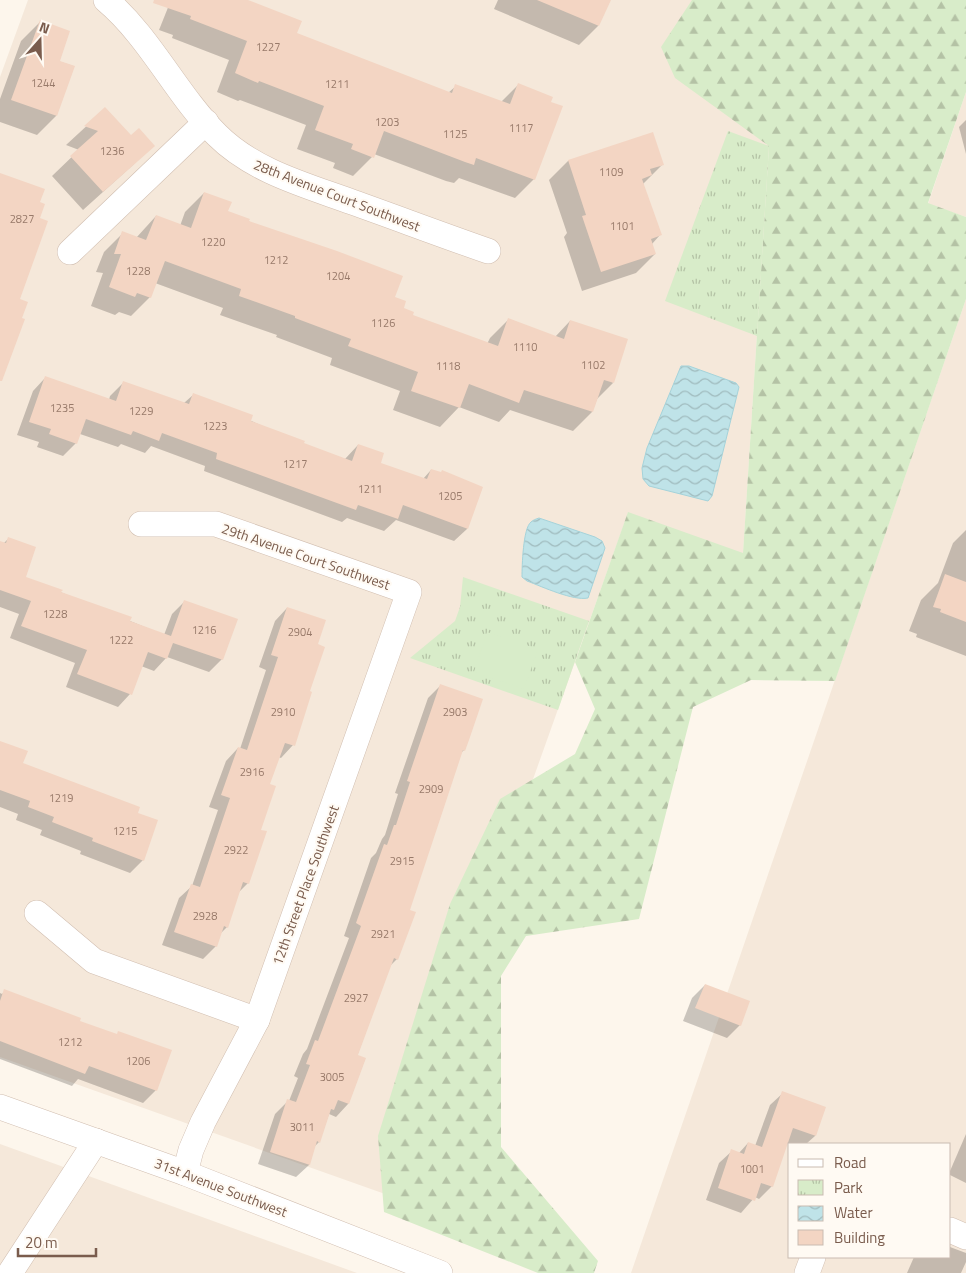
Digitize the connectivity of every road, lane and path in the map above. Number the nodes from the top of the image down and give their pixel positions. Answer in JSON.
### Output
{"nodes":[{"id":1,"x":106,"y":0,"type":"edge"},
{"id":2,"x":206,"y":122,"type":"junction"},
{"id":3,"x":488,"y":251,"type":"dead end"},
{"id":4,"x":70,"y":252,"type":"dead end"},
{"id":5,"x":141,"y":524,"type":"dead end"},
{"id":6,"x":410,"y":592,"type":"joint"},
{"id":7,"x":37,"y":913,"type":"dead end"},
{"id":8,"x":257,"y":1020,"type":"junction"},
{"id":9,"x":0,"y":1107,"type":"edge"},
{"id":10,"x":96,"y":1141,"type":"junction"},
{"id":11,"x":186,"y":1173,"type":"junction"},
{"id":12,"x":951,"y":1230,"type":"edge"},
{"id":13,"x":966,"y":1236,"type":"edge"},
{"id":14,"x":813,"y":1258,"type":"edge"},
{"id":15,"x":10,"y":1273,"type":"edge"},
{"id":16,"x":440,"y":1273,"type":"edge"},
{"id":17,"x":806,"y":1273,"type":"edge"}],
"edges":[{"from":1,"to":2,"type":"street","name":"28th Avenue Court Southwest"},
{"from":2,"to":3,"type":"street","name":"28th Avenue Court Southwest"},
{"from":2,"to":4,"type":"street"},
{"from":5,"to":6,"type":"street","name":"29th Avenue Court Southwest"},
{"from":6,"to":8,"type":"street","name":"12th Street Place Southwest"},
{"from":7,"to":8,"type":"street"},
{"from":8,"to":11,"type":"street","name":"12th Street Place Southwest"},
{"from":9,"to":10,"type":"street","name":"31st Avenue Southwest"},
{"from":10,"to":11,"type":"street","name":"31st Avenue Southwest"},
{"from":10,"to":15,"type":"street"},
{"from":11,"to":16,"type":"street","name":"31st Avenue Southwest"},
{"from":12,"to":13,"type":"street"},
{"from":14,"to":17,"type":"street"}]}
